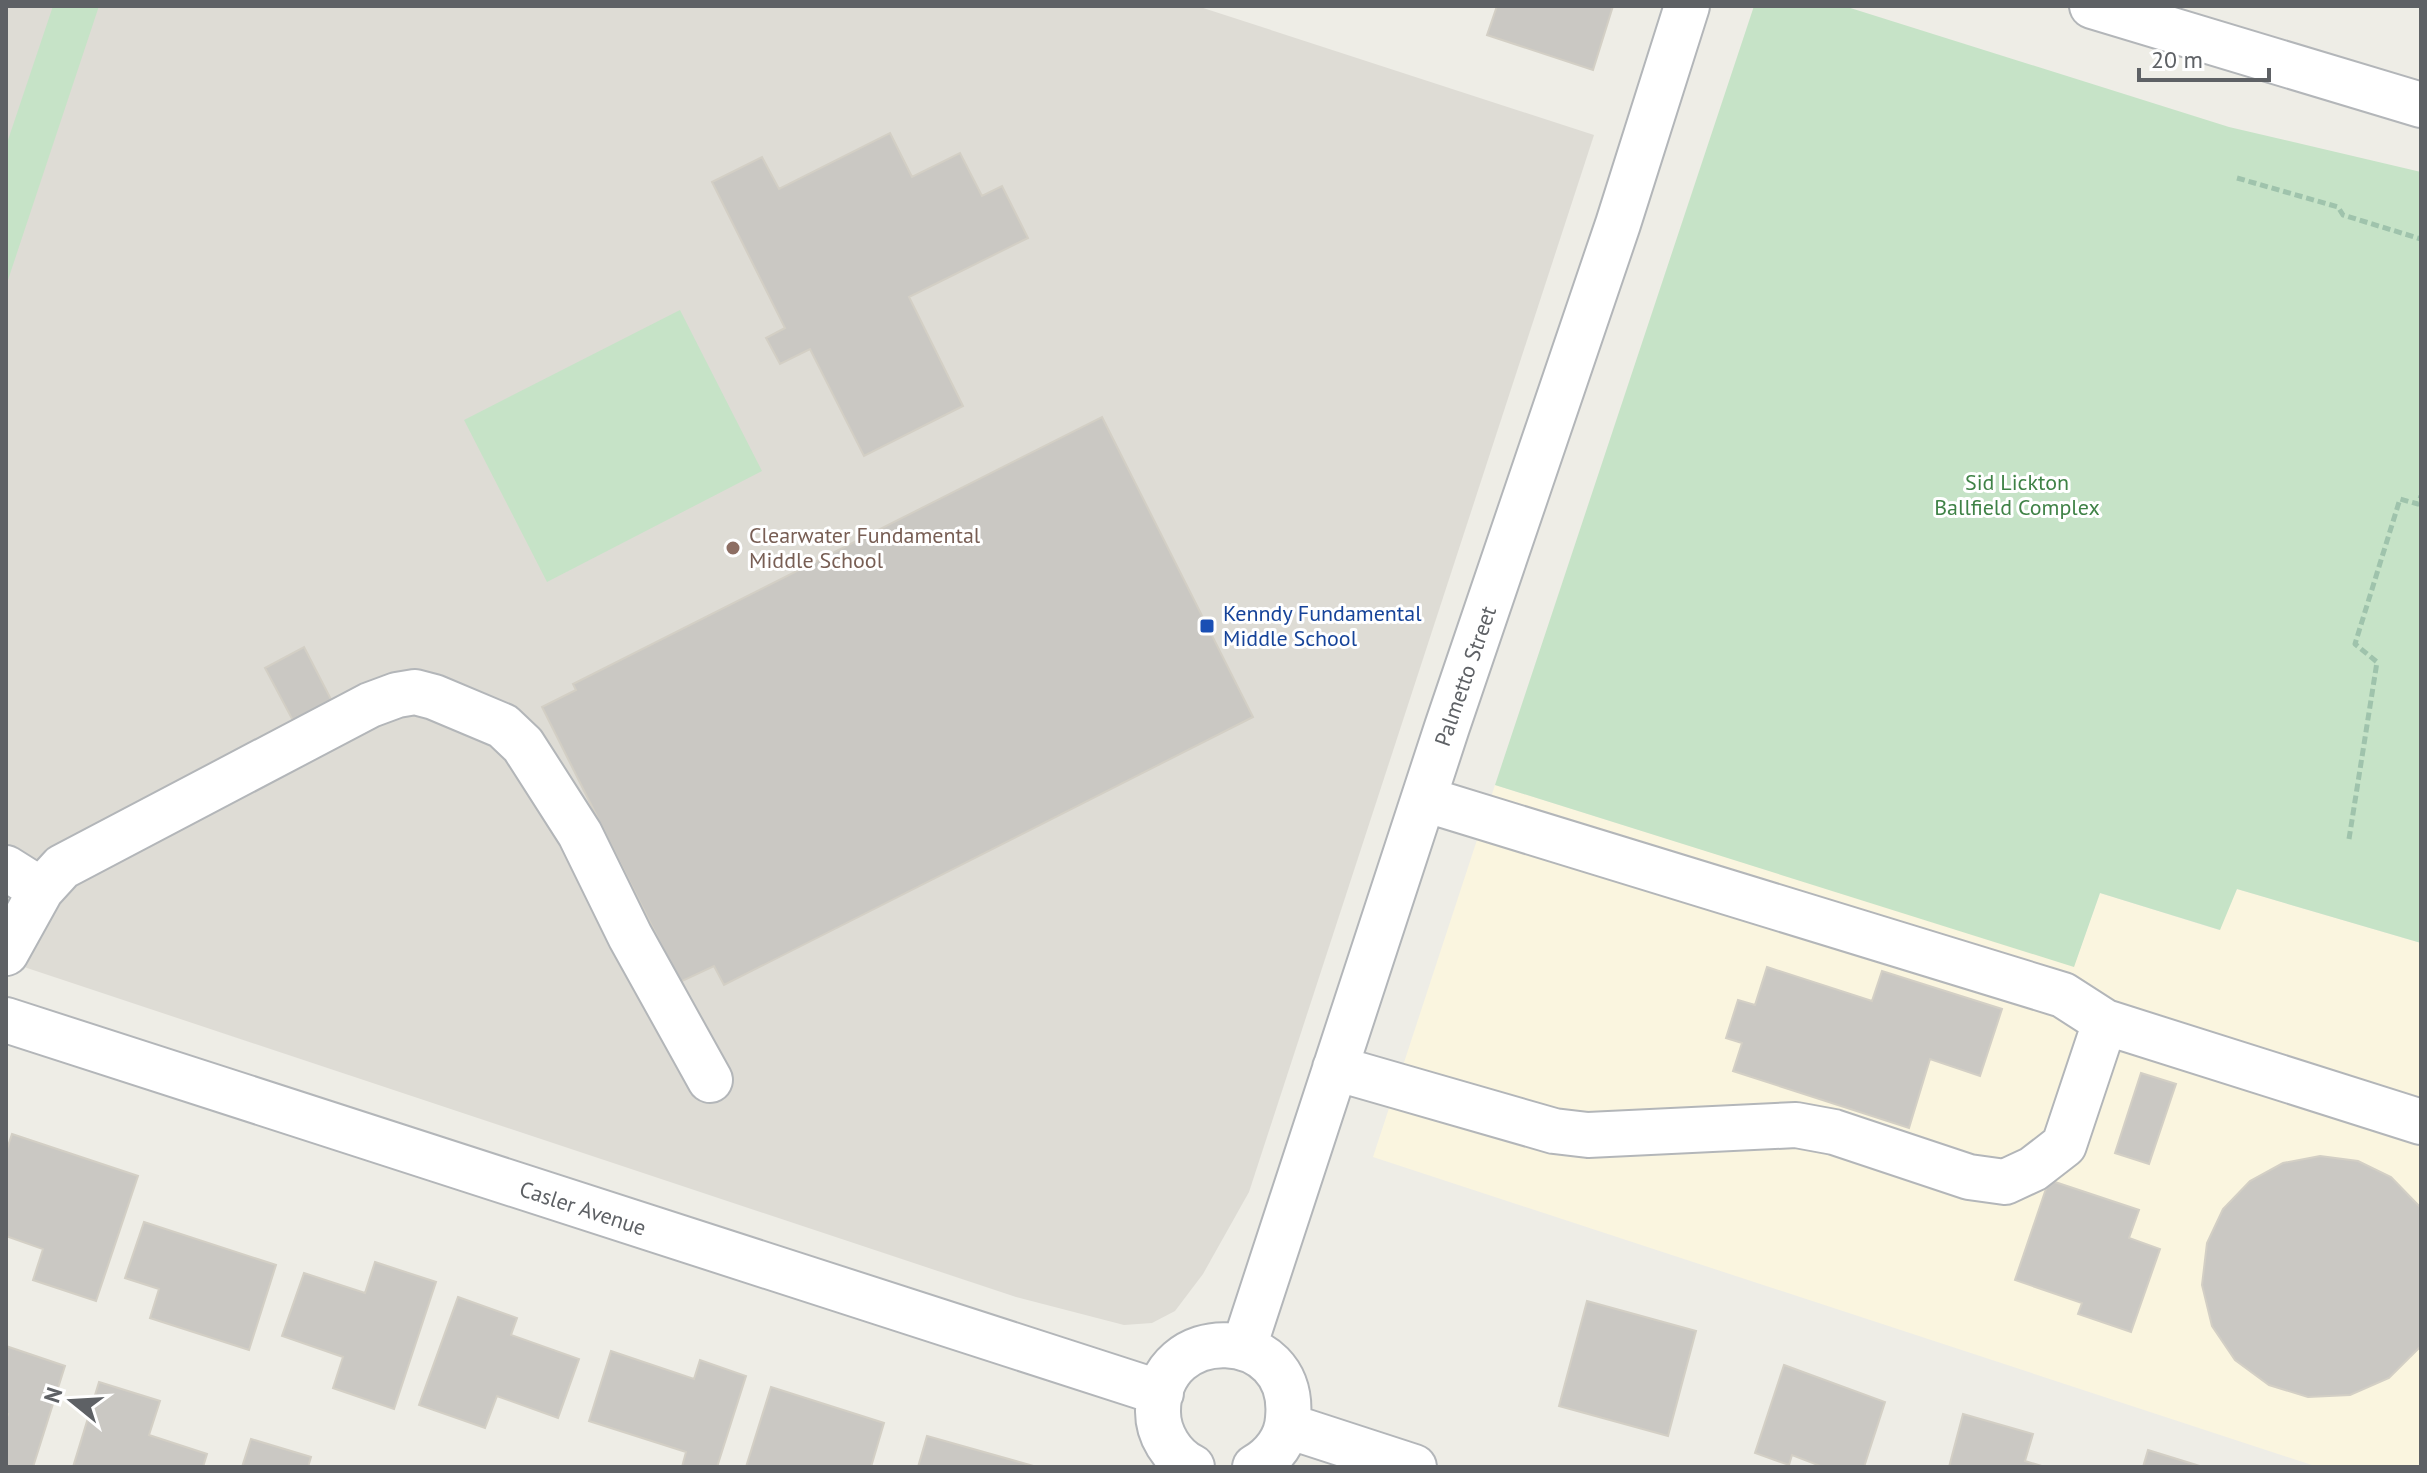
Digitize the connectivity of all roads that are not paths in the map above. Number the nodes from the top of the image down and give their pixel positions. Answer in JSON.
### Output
{"nodes":[{"id":1,"x":1687,"y":6,"type":"edge"},
{"id":2,"x":2106,"y":8,"type":"edge"},
{"id":3,"x":2421,"y":105,"type":"edge"},
{"id":4,"x":1424,"y":799,"type":"junction"},
{"id":5,"x":24,"y":879,"type":"edge"},
{"id":6,"x":6,"y":953,"type":"edge"},
{"id":7,"x":6,"y":1020,"type":"edge"},
{"id":8,"x":2105,"y":1022,"type":"junction"},
{"id":9,"x":1335,"y":1068,"type":"junction"},
{"id":10,"x":710,"y":1080,"type":"dead end"},
{"id":11,"x":2421,"y":1122,"type":"edge"},
{"id":12,"x":1244,"y":1347,"type":"junction"},
{"id":13,"x":1161,"y":1393,"type":"junction"},
{"id":14,"x":1288,"y":1426,"type":"junction"},
{"id":15,"x":1192,"y":1467,"type":"edge"},
{"id":16,"x":1255,"y":1467,"type":"edge"},
{"id":17,"x":1414,"y":1467,"type":"edge"}],
"edges":[{"from":1,"to":4,"type":"street","name":"Palmetto Street"},
{"from":2,"to":3,"type":"street"},
{"from":4,"to":8,"type":"street"},
{"from":4,"to":9,"type":"street","name":"Palmetto Street"},
{"from":5,"to":6,"type":"street"},
{"from":5,"to":10,"type":"street"},
{"from":7,"to":13,"type":"street","name":"Casler Avenue"},
{"from":8,"to":9,"type":"street"},
{"from":8,"to":11,"type":"street"},
{"from":9,"to":12,"type":"street","name":"Palmetto Street"},
{"from":12,"to":13,"type":"street"},
{"from":12,"to":14,"type":"street"},
{"from":13,"to":15,"type":"street"},
{"from":14,"to":16,"type":"street"},
{"from":14,"to":17,"type":"street"}]}
